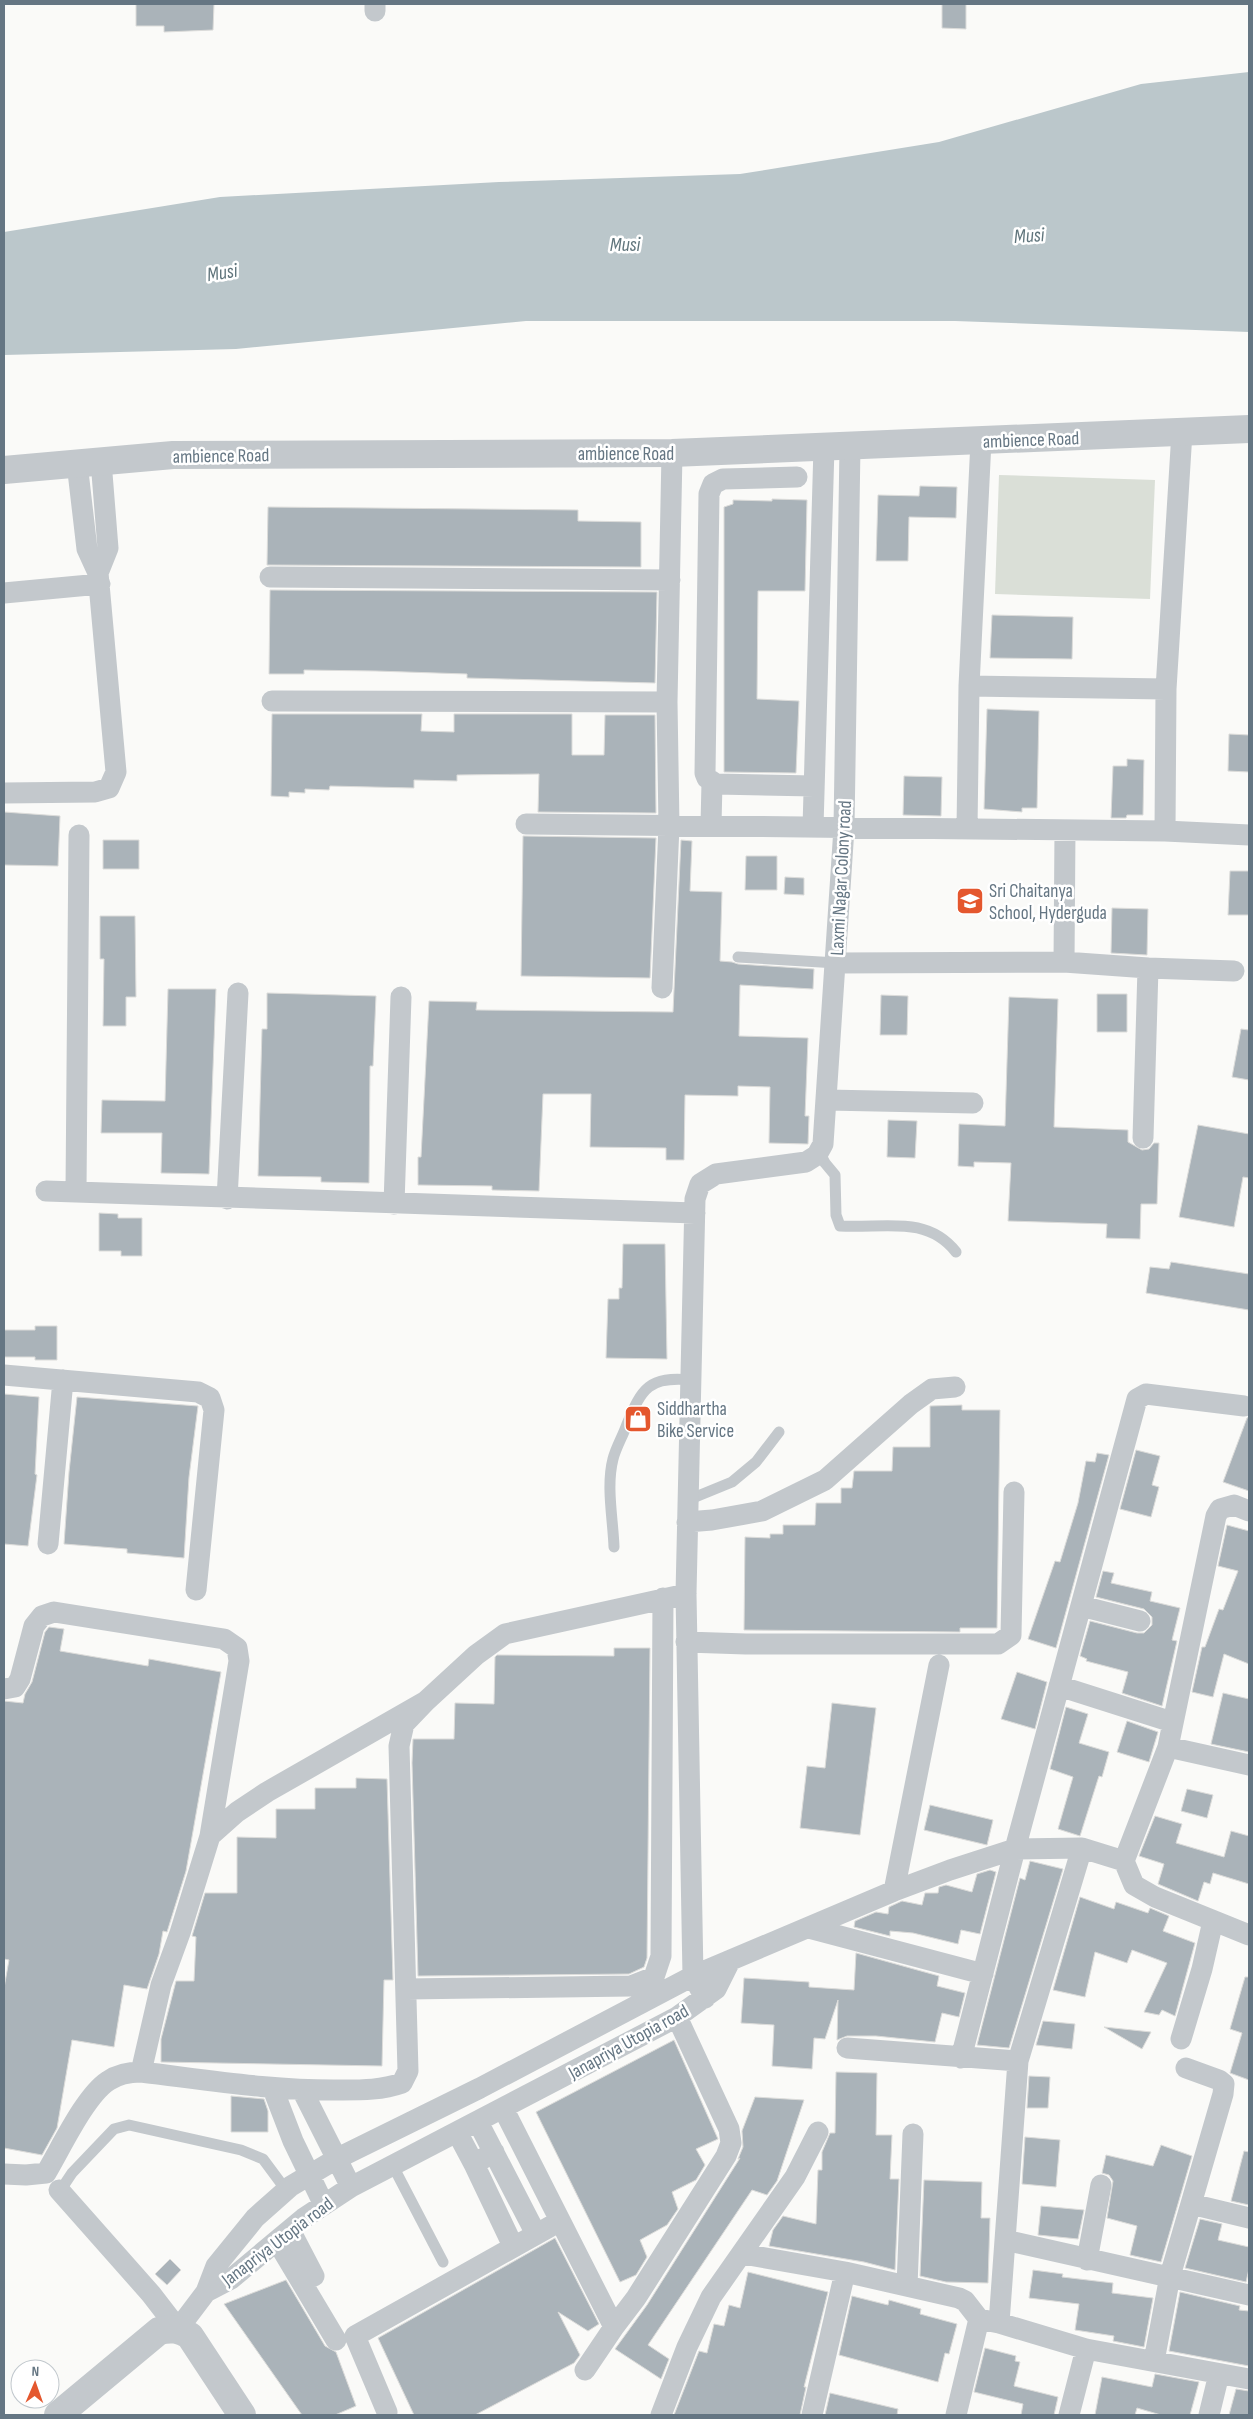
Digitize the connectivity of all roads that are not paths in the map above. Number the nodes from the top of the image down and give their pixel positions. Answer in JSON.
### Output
{"nodes":[{"id":1,"x":1249,"y":430,"type":"edge"},
{"id":2,"x":1182,"y":432,"type":"junction"},
{"id":3,"x":981,"y":441,"type":"junction"},
{"id":4,"x":837,"y":447,"type":"junction"},
{"id":5,"x":672,"y":453,"type":"junction"},
{"id":6,"x":89,"y":462,"type":"junction"},
{"id":7,"x":4,"y":470,"type":"edge"},
{"id":8,"x":796,"y":477,"type":"dead end"},
{"id":9,"x":270,"y":577,"type":"dead end"},
{"id":10,"x":99,"y":578,"type":"junction"},
{"id":11,"x":670,"y":580,"type":"junction"},
{"id":12,"x":4,"y":593,"type":"edge"},
{"id":13,"x":969,"y":686,"type":"junction"},
{"id":14,"x":1166,"y":689,"type":"junction"},
{"id":15,"x":272,"y":701,"type":"dead end"},
{"id":16,"x":667,"y":702,"type":"junction"},
{"id":17,"x":712,"y":782,"type":"junction"},
{"id":18,"x":814,"y":786,"type":"junction"},
{"id":19,"x":4,"y":793,"type":"edge"},
{"id":20,"x":526,"y":824,"type":"dead end"},
{"id":21,"x":711,"y":825,"type":"junction"},
{"id":22,"x":669,"y":826,"type":"junction"},
{"id":23,"x":813,"y":827,"type":"junction"},
{"id":24,"x":844,"y":828,"type":"junction"},
{"id":25,"x":967,"y":829,"type":"junction"},
{"id":26,"x":1065,"y":830,"type":"junction"},
{"id":27,"x":1165,"y":831,"type":"junction"},
{"id":28,"x":79,"y":835,"type":"dead end"},
{"id":29,"x":1249,"y":835,"type":"edge"},
{"id":30,"x":738,"y":957,"type":"dead end"},
{"id":31,"x":1064,"y":962,"type":"junction"},
{"id":32,"x":837,"y":963,"type":"junction"},
{"id":33,"x":1148,"y":968,"type":"junction"},
{"id":34,"x":1234,"y":972,"type":"dead end"},
{"id":35,"x":662,"y":988,"type":"dead end"},
{"id":36,"x":238,"y":994,"type":"dead end"},
{"id":37,"x":400,"y":997,"type":"dead end"},
{"id":38,"x":827,"y":1100,"type":"junction"},
{"id":39,"x":973,"y":1103,"type":"dead end"},
{"id":40,"x":1143,"y":1138,"type":"dead end"},
{"id":41,"x":819,"y":1152,"type":"junction"},
{"id":42,"x":46,"y":1191,"type":"dead end"},
{"id":43,"x":76,"y":1191,"type":"junction"},
{"id":44,"x":227,"y":1199,"type":"junction"},
{"id":45,"x":394,"y":1204,"type":"junction"},
{"id":46,"x":695,"y":1213,"type":"junction"},
{"id":47,"x":956,"y":1252,"type":"dead end"},
{"id":48,"x":4,"y":1376,"type":"edge"},
{"id":49,"x":63,"y":1380,"type":"junction"},
{"id":50,"x":691,"y":1380,"type":"junction"},
{"id":51,"x":955,"y":1386,"type":"dead end"},
{"id":52,"x":1244,"y":1406,"type":"dead end"},
{"id":53,"x":778,"y":1432,"type":"dead end"},
{"id":54,"x":1014,"y":1492,"type":"dead end"},
{"id":55,"x":688,"y":1500,"type":"junction"},
{"id":56,"x":1249,"y":1511,"type":"edge"},
{"id":57,"x":687,"y":1522,"type":"junction"},
{"id":58,"x":48,"y":1544,"type":"dead end"},
{"id":59,"x":614,"y":1547,"type":"dead end"},
{"id":60,"x":196,"y":1590,"type":"dead end"},
{"id":61,"x":686,"y":1594,"type":"junction"},
{"id":62,"x":663,"y":1598,"type":"junction"},
{"id":63,"x":1081,"y":1606,"type":"junction"},
{"id":64,"x":1140,"y":1621,"type":"dead end"},
{"id":65,"x":686,"y":1642,"type":"junction"},
{"id":66,"x":939,"y":1665,"type":"dead end"},
{"id":67,"x":1059,"y":1686,"type":"junction"},
{"id":68,"x":4,"y":1689,"type":"edge"},
{"id":69,"x":426,"y":1700,"type":"junction"},
{"id":70,"x":1172,"y":1722,"type":"junction"},
{"id":71,"x":1168,"y":1747,"type":"junction"},
{"id":72,"x":1249,"y":1765,"type":"edge"},
{"id":73,"x":210,"y":1836,"type":"junction"},
{"id":74,"x":1082,"y":1848,"type":"junction"},
{"id":75,"x":1015,"y":1849,"type":"junction"},
{"id":76,"x":1124,"y":1861,"type":"junction"},
{"id":77,"x":894,"y":1891,"type":"junction"},
{"id":78,"x":1213,"y":1921,"type":"junction"},
{"id":79,"x":809,"y":1928,"type":"junction"},
{"id":80,"x":1249,"y":1935,"type":"edge"},
{"id":81,"x":730,"y":1961,"type":"junction"},
{"id":82,"x":983,"y":1974,"type":"junction"},
{"id":83,"x":693,"y":1976,"type":"junction"},
{"id":84,"x":407,"y":1989,"type":"junction"},
{"id":85,"x":705,"y":1998,"type":"junction"},
{"id":86,"x":680,"y":2023,"type":"junction"},
{"id":87,"x":659,"y":2034,"type":"junction"},
{"id":88,"x":1181,"y":2039,"type":"dead end"},
{"id":89,"x":847,"y":2048,"type":"dead end"},
{"id":90,"x":961,"y":2058,"type":"junction"},
{"id":91,"x":1018,"y":2061,"type":"junction"},
{"id":92,"x":1186,"y":2068,"type":"dead end"},
{"id":93,"x":141,"y":2072,"type":"junction"},
{"id":94,"x":273,"y":2089,"type":"junction"},
{"id":95,"x":302,"y":2090,"type":"junction"},
{"id":96,"x":548,"y":2096,"type":"dead end"},
{"id":97,"x":503,"y":2108,"type":"junction"},
{"id":98,"x":478,"y":2122,"type":"junction"},
{"id":99,"x":457,"y":2132,"type":"junction"},
{"id":100,"x":818,"y":2132,"type":"dead end"},
{"id":101,"x":913,"y":2134,"type":"dead end"},
{"id":102,"x":524,"y":2148,"type":"junction"},
{"id":103,"x":496,"y":2157,"type":"junction"},
{"id":104,"x":338,"y":2158,"type":"junction"},
{"id":105,"x":474,"y":2164,"type":"junction"},
{"id":106,"x":393,"y":2166,"type":"junction"},
{"id":107,"x":4,"y":2174,"type":"edge"},
{"id":108,"x":309,"y":2175,"type":"junction"},
{"id":109,"x":1101,"y":2186,"type":"dead end"},
{"id":110,"x":351,"y":2187,"type":"junction"},
{"id":111,"x":60,"y":2190,"type":"joint"},
{"id":112,"x":286,"y":2190,"type":"junction"},
{"id":113,"x":1191,"y":2204,"type":"junction"},
{"id":114,"x":324,"y":2205,"type":"junction"},
{"id":115,"x":1249,"y":2218,"type":"edge"},
{"id":116,"x":560,"y":2221,"type":"junction"},
{"id":117,"x":536,"y":2234,"type":"junction"},
{"id":118,"x":283,"y":2235,"type":"junction"},
{"id":119,"x":1005,"y":2240,"type":"junction"},
{"id":120,"x":513,"y":2246,"type":"junction"},
{"id":121,"x":743,"y":2254,"type":"junction"},
{"id":122,"x":1087,"y":2260,"type":"junction"},
{"id":123,"x":442,"y":2262,"type":"dead end"},
{"id":124,"x":845,"y":2272,"type":"junction"},
{"id":125,"x":1170,"y":2276,"type":"junction"},
{"id":126,"x":907,"y":2286,"type":"junction"},
{"id":127,"x":206,"y":2292,"type":"junction"},
{"id":128,"x":1249,"y":2295,"type":"edge"},
{"id":129,"x":989,"y":2321,"type":"junction"},
{"id":130,"x":614,"y":2327,"type":"junction"},
{"id":131,"x":178,"y":2329,"type":"junction"},
{"id":132,"x":337,"y":2330,"type":"dead end"},
{"id":133,"x":1086,"y":2349,"type":"junction"},
{"id":134,"x":1154,"y":2361,"type":"junction"},
{"id":135,"x":585,"y":2370,"type":"dead end"},
{"id":136,"x":1219,"y":2374,"type":"junction"},
{"id":137,"x":1249,"y":2380,"type":"edge"},
{"id":138,"x":388,"y":2412,"type":"dead end"},
{"id":139,"x":58,"y":2415,"type":"edge"},
{"id":140,"x":242,"y":2415,"type":"edge"},
{"id":141,"x":661,"y":2415,"type":"edge"},
{"id":142,"x":812,"y":2415,"type":"edge"},
{"id":143,"x":956,"y":2415,"type":"edge"},
{"id":144,"x":1069,"y":2415,"type":"edge"},
{"id":145,"x":1209,"y":2415,"type":"edge"}],
"edges":[{"from":1,"to":2,"type":"street","name":"ambience Road"},
{"from":2,"to":3,"type":"street","name":"ambience Road"},
{"from":2,"to":14,"type":"street"},
{"from":3,"to":4,"type":"street","name":"ambience Road"},
{"from":3,"to":13,"type":"street"},
{"from":4,"to":5,"type":"street","name":"ambience Road"},
{"from":4,"to":18,"type":"street"},
{"from":4,"to":24,"type":"street","name":"Laxmi Nagar Colony road"},
{"from":5,"to":6,"type":"street","name":"ambience Road"},
{"from":5,"to":11,"type":"street"},
{"from":6,"to":7,"type":"street","name":"ambience Road"},
{"from":6,"to":10,"type":"street"},
{"from":8,"to":17,"type":"street"},
{"from":9,"to":11,"type":"street"},
{"from":10,"to":12,"type":"street"},
{"from":10,"to":19,"type":"street"},
{"from":11,"to":16,"type":"street"},
{"from":13,"to":14,"type":"street"},
{"from":13,"to":25,"type":"street"},
{"from":14,"to":27,"type":"street"},
{"from":15,"to":16,"type":"street"},
{"from":16,"to":22,"type":"street"},
{"from":17,"to":18,"type":"street"},
{"from":17,"to":21,"type":"street"},
{"from":18,"to":23,"type":"street"},
{"from":20,"to":22,"type":"street"},
{"from":21,"to":22,"type":"street"},
{"from":21,"to":23,"type":"street"},
{"from":22,"to":35,"type":"street"},
{"from":23,"to":24,"type":"street"},
{"from":24,"to":25,"type":"street"},
{"from":24,"to":32,"type":"street","name":"Laxmi Nagar Colony road"},
{"from":25,"to":26,"type":"street"},
{"from":26,"to":27,"type":"street"},
{"from":26,"to":31,"type":"street"},
{"from":27,"to":29,"type":"street"},
{"from":28,"to":43,"type":"street"},
{"from":30,"to":32,"type":"lane"},
{"from":31,"to":32,"type":"street"},
{"from":31,"to":33,"type":"street"},
{"from":32,"to":38,"type":"street","name":"Laxmi Nagar Colony road"},
{"from":33,"to":34,"type":"street"},
{"from":33,"to":40,"type":"street"},
{"from":36,"to":44,"type":"street"},
{"from":37,"to":45,"type":"street"},
{"from":38,"to":39,"type":"street"},
{"from":38,"to":41,"type":"street","name":"Laxmi Nagar Colony road"},
{"from":41,"to":46,"type":"street"},
{"from":41,"to":47,"type":"lane"},
{"from":42,"to":43,"type":"street"},
{"from":43,"to":44,"type":"street"},
{"from":44,"to":45,"type":"street"},
{"from":45,"to":46,"type":"street"},
{"from":46,"to":50,"type":"street"},
{"from":48,"to":49,"type":"street"},
{"from":49,"to":58,"type":"street"},
{"from":49,"to":60,"type":"street"},
{"from":50,"to":55,"type":"street"},
{"from":50,"to":59,"type":"lane"},
{"from":51,"to":57,"type":"street"},
{"from":52,"to":63,"type":"street"},
{"from":53,"to":55,"type":"lane"},
{"from":54,"to":65,"type":"street"},
{"from":55,"to":57,"type":"street"},
{"from":56,"to":70,"type":"street"},
{"from":57,"to":61,"type":"street"},
{"from":61,"to":62,"type":"street"},
{"from":61,"to":65,"type":"street"},
{"from":62,"to":69,"type":"street"},
{"from":62,"to":84,"type":"street"},
{"from":63,"to":64,"type":"street"},
{"from":63,"to":67,"type":"street"},
{"from":65,"to":83,"type":"street"},
{"from":66,"to":77,"type":"street"},
{"from":67,"to":70,"type":"street"},
{"from":67,"to":75,"type":"street"},
{"from":68,"to":73,"type":"street"},
{"from":69,"to":73,"type":"street"},
{"from":69,"to":84,"type":"street"},
{"from":70,"to":71,"type":"street"},
{"from":71,"to":72,"type":"street"},
{"from":71,"to":76,"type":"street"},
{"from":73,"to":93,"type":"street"},
{"from":74,"to":75,"type":"street","name":"Janapriya Utopia road"},
{"from":74,"to":76,"type":"street","name":"Janapriya Utopia road"},
{"from":74,"to":91,"type":"street"},
{"from":75,"to":77,"type":"street","name":"Janapriya Utopia road"},
{"from":75,"to":82,"type":"street"},
{"from":76,"to":78,"type":"street"},
{"from":77,"to":79,"type":"street","name":"Janapriya Utopia road"},
{"from":78,"to":80,"type":"street"},
{"from":78,"to":88,"type":"street"},
{"from":79,"to":81,"type":"street","name":"Janapriya Utopia road"},
{"from":79,"to":82,"type":"street"},
{"from":81,"to":83,"type":"street","name":"Janapriya Utopia road"},
{"from":81,"to":85,"type":"street","name":"Janapriya Utopia road"},
{"from":82,"to":90,"type":"street"},
{"from":83,"to":85,"type":"street"},
{"from":83,"to":104,"type":"street","name":"Janapriya Utopia road"},
{"from":84,"to":95,"type":"street"},
{"from":85,"to":86,"type":"street","name":"Janapriya Utopia road"},
{"from":86,"to":87,"type":"street","name":"Janapriya Utopia road"},
{"from":86,"to":130,"type":"street"},
{"from":87,"to":96,"type":"street"},
{"from":87,"to":97,"type":"street","name":"Janapriya Utopia road"},
{"from":89,"to":90,"type":"street"},
{"from":90,"to":91,"type":"street"},
{"from":91,"to":119,"type":"street"},
{"from":92,"to":113,"type":"street"},
{"from":93,"to":94,"type":"street"},
{"from":93,"to":107,"type":"street"},
{"from":94,"to":95,"type":"street"},
{"from":94,"to":108,"type":"street"},
{"from":95,"to":104,"type":"street"},
{"from":97,"to":98,"type":"street","name":"Janapriya Utopia road"},
{"from":97,"to":102,"type":"street"},
{"from":98,"to":99,"type":"street","name":"Janapriya Utopia road"},
{"from":98,"to":103,"type":"street"},
{"from":99,"to":105,"type":"street"},
{"from":99,"to":106,"type":"street","name":"Janapriya Utopia road"},
{"from":100,"to":121,"type":"street"},
{"from":101,"to":126,"type":"street"},
{"from":102,"to":103,"type":"street"},
{"from":102,"to":116,"type":"street"},
{"from":103,"to":105,"type":"street"},
{"from":103,"to":117,"type":"street"},
{"from":104,"to":108,"type":"street","name":"Janapriya Utopia road"},
{"from":104,"to":110,"type":"street"},
{"from":105,"to":120,"type":"street"},
{"from":106,"to":110,"type":"street","name":"Janapriya Utopia road"},
{"from":106,"to":123,"type":"lane"},
{"from":108,"to":112,"type":"street","name":"Janapriya Utopia road"},
{"from":108,"to":114,"type":"street"},
{"from":109,"to":122,"type":"street"},
{"from":110,"to":114,"type":"street","name":"Janapriya Utopia road"},
{"from":111,"to":112,"type":"lane"},
{"from":111,"to":131,"type":"street"},
{"from":112,"to":127,"type":"street","name":"Janapriya Utopia road"},
{"from":113,"to":115,"type":"street"},
{"from":113,"to":125,"type":"street"},
{"from":114,"to":118,"type":"street","name":"Janapriya Utopia road"},
{"from":116,"to":117,"type":"street"},
{"from":116,"to":130,"type":"street"},
{"from":117,"to":120,"type":"street"},
{"from":118,"to":127,"type":"street","name":"Janapriya Utopia road"},
{"from":118,"to":132,"type":"street"},
{"from":119,"to":122,"type":"street"},
{"from":119,"to":129,"type":"street"},
{"from":120,"to":138,"type":"street"},
{"from":121,"to":124,"type":"street"},
{"from":121,"to":141,"type":"street"},
{"from":122,"to":125,"type":"street"},
{"from":124,"to":126,"type":"street"},
{"from":124,"to":142,"type":"street"},
{"from":125,"to":128,"type":"street"},
{"from":125,"to":134,"type":"street"},
{"from":126,"to":129,"type":"street"},
{"from":127,"to":131,"type":"street"},
{"from":129,"to":133,"type":"street"},
{"from":129,"to":143,"type":"street"},
{"from":130,"to":135,"type":"street"},
{"from":131,"to":139,"type":"street"},
{"from":131,"to":140,"type":"street"},
{"from":133,"to":134,"type":"street"},
{"from":133,"to":144,"type":"street"},
{"from":134,"to":136,"type":"street"},
{"from":136,"to":137,"type":"street"},
{"from":136,"to":145,"type":"street"}]}
